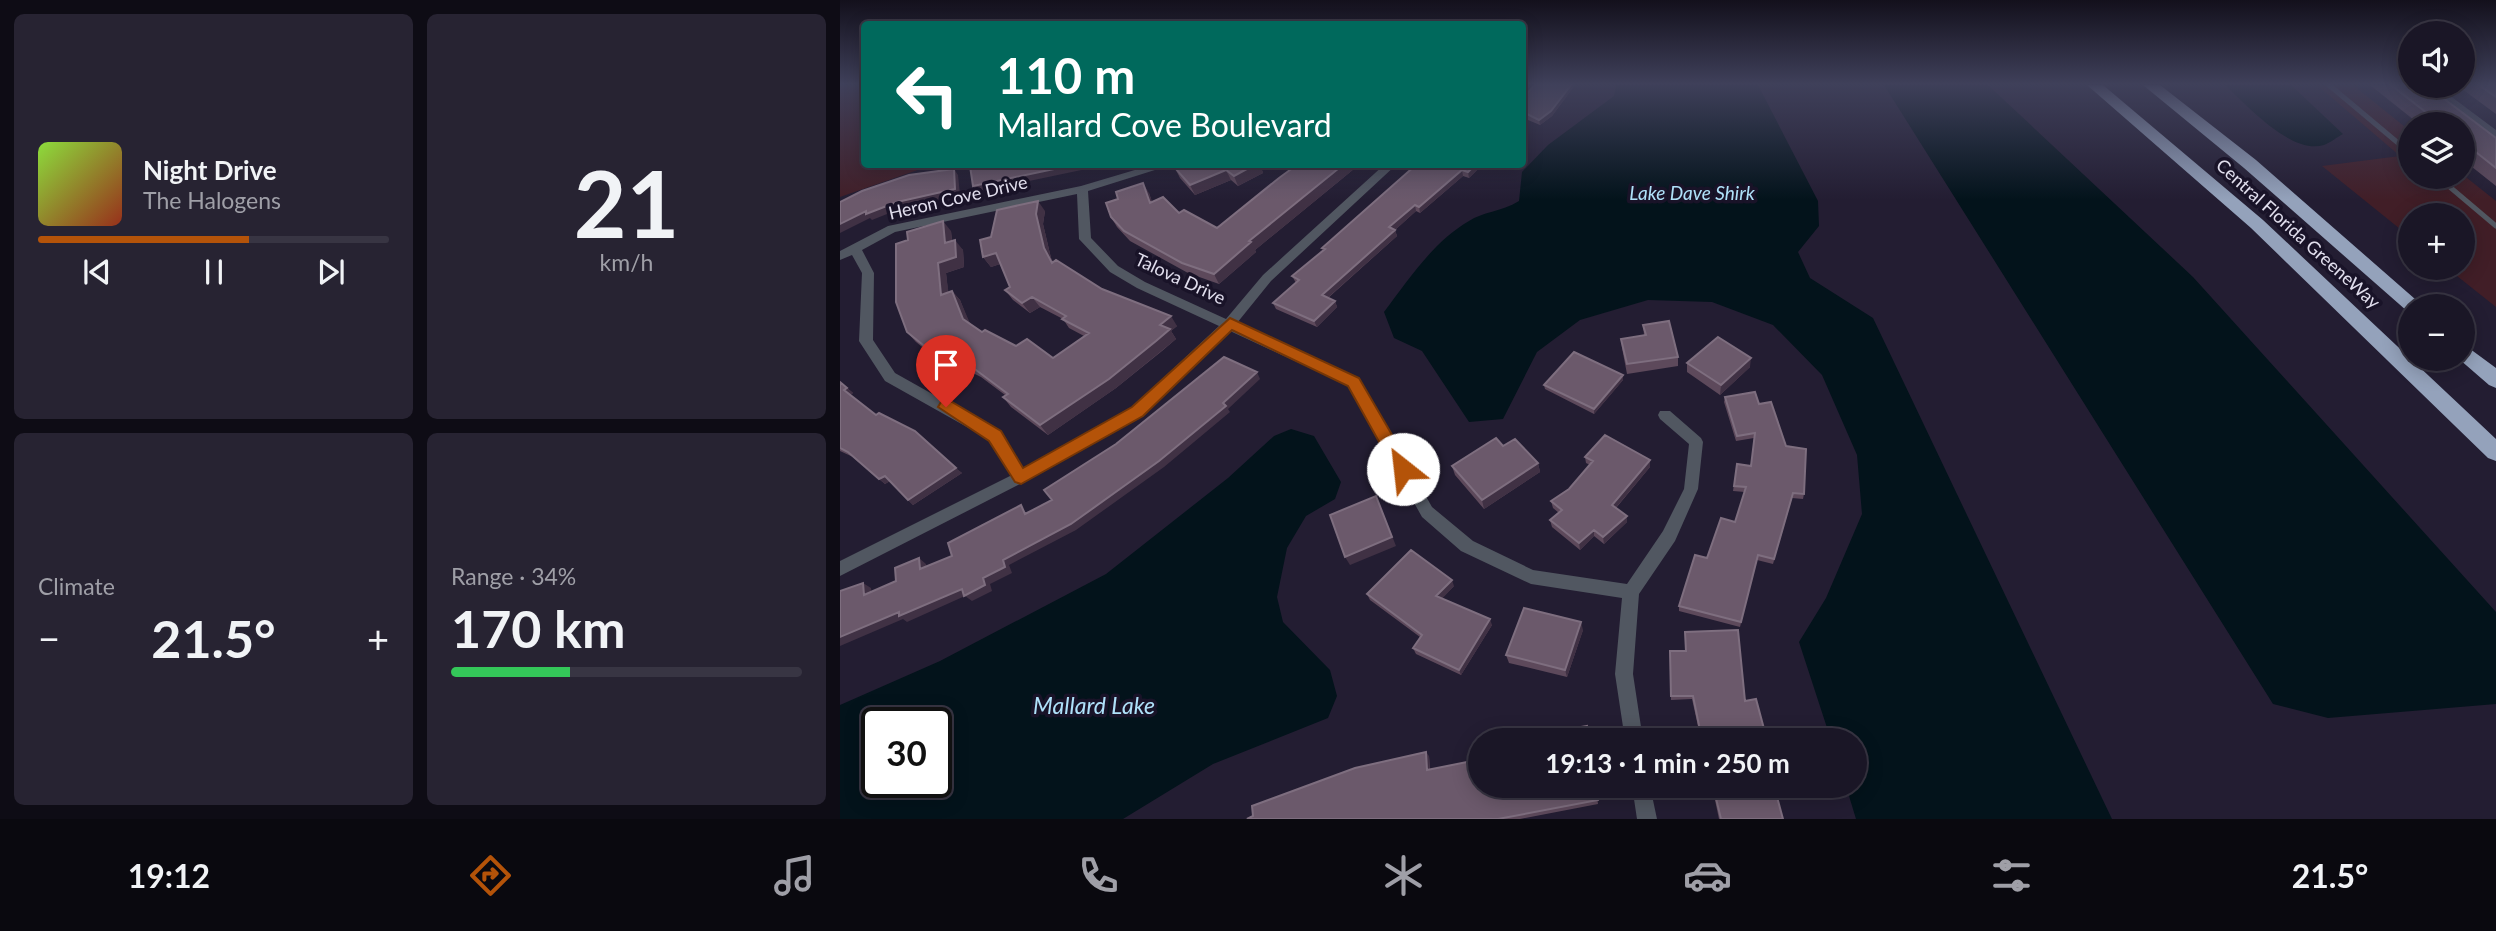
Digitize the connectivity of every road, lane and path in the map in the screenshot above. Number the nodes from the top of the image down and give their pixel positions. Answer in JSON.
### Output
{"nodes":[{"id":1,"x":2139,"y":123,"type":"edge"},
{"id":2,"x":2197,"y":123,"type":"edge"},
{"id":3,"x":2217,"y":123,"type":"edge"},
{"id":4,"x":2375,"y":123,"type":"edge"},
{"id":5,"x":2480,"y":123,"type":"edge"},
{"id":6,"x":2496,"y":135,"type":"edge"},
{"id":7,"x":2398,"y":143,"type":"edge"},
{"id":8,"x":1155,"y":168,"type":"edge"},
{"id":9,"x":1388,"y":168,"type":"edge"},
{"id":10,"x":1082,"y":189,"type":"junction"},
{"id":11,"x":2452,"y":189,"type":"edge"},
{"id":12,"x":2496,"y":226,"type":"edge"},
{"id":13,"x":855,"y":248,"type":"junction"},
{"id":14,"x":840,"y":256,"type":"edge"},
{"id":15,"x":2401,"y":294,"type":"edge"},
{"id":16,"x":2402,"y":294,"type":"edge"},
{"id":17,"x":1230,"y":323,"type":"junction"},
{"id":18,"x":2475,"y":361,"type":"edge"},
{"id":19,"x":2496,"y":380,"type":"edge"},
{"id":20,"x":1665,"y":415,"type":"dead end"},
{"id":21,"x":2496,"y":452,"type":"edge"},
{"id":22,"x":1021,"y":477,"type":"junction"},
{"id":23,"x":840,"y":569,"type":"edge"},
{"id":24,"x":1631,"y":592,"type":"junction"},
{"id":25,"x":1632,"y":728,"type":"edge"},
{"id":26,"x":1643,"y":798,"type":"edge"},
{"id":27,"x":1647,"y":819,"type":"edge"}],
"edges":[{"from":1,"to":21,"type":"highway","name":"Central Florida GreeneWay"},
{"from":2,"to":15,"type":"highway","name":"Central Florida GreeneWay"},
{"from":3,"to":16,"type":"highway"},
{"from":4,"to":7,"type":"lane"},
{"from":5,"to":6,"type":"street"},
{"from":8,"to":10,"type":"street","name":"Heron Cove Drive"},
{"from":9,"to":17,"type":"street"},
{"from":10,"to":13,"type":"street","name":"Heron Cove Drive"},
{"from":10,"to":17,"type":"street","name":"Talova Drive"},
{"from":11,"to":12,"type":"lane"},
{"from":13,"to":14,"type":"street","name":"Heron Cove Drive"},
{"from":13,"to":22,"type":"street"},
{"from":17,"to":22,"type":"street"},
{"from":17,"to":24,"type":"street","name":"Talova Drive"},
{"from":18,"to":19,"type":"highway"},
{"from":20,"to":24,"type":"street"},
{"from":22,"to":23,"type":"street"},
{"from":24,"to":25,"type":"street"},
{"from":26,"to":27,"type":"street"}]}
